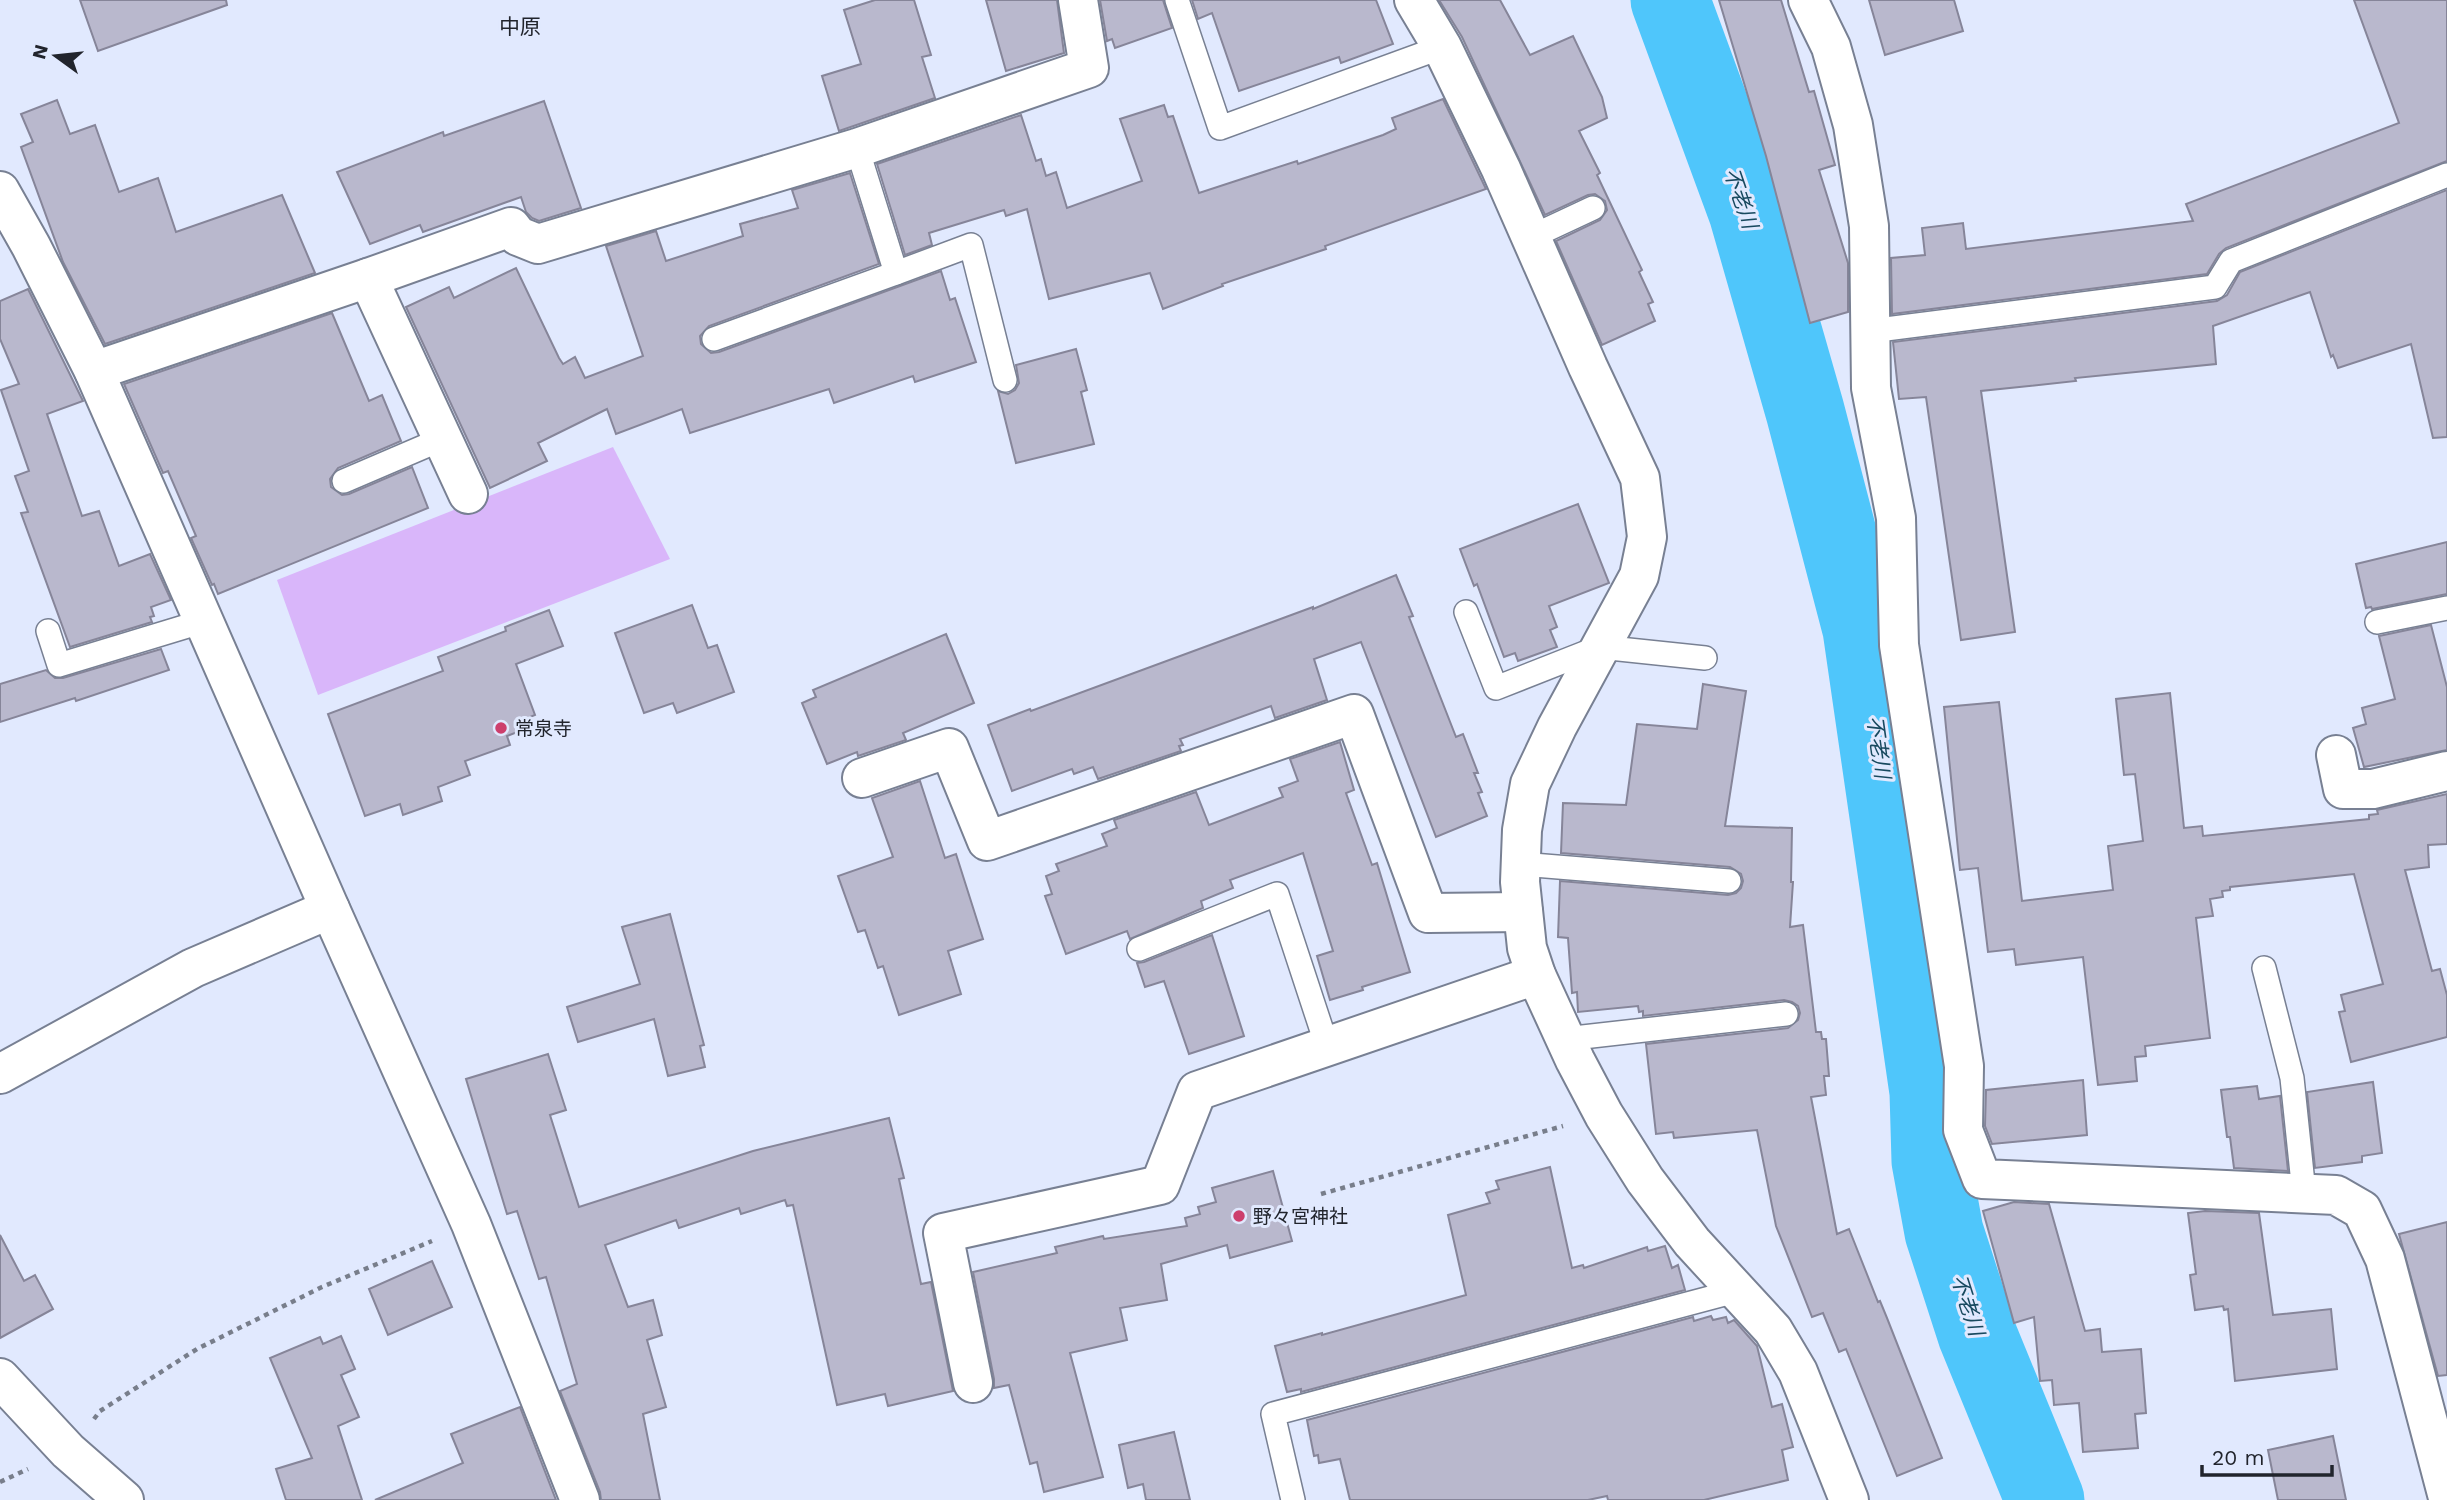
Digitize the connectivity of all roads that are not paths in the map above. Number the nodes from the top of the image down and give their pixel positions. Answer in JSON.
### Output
{"nodes":[{"id":1,"x":1078,"y":0,"type":"edge"},
{"id":2,"x":1177,"y":0,"type":"edge"},
{"id":3,"x":1415,"y":0,"type":"edge"},
{"id":4,"x":1808,"y":0,"type":"edge"},
{"id":5,"x":1442,"y":47,"type":"junction"},
{"id":6,"x":857,"y":148,"type":"junction"},
{"id":7,"x":2447,"y":176,"type":"edge"},
{"id":8,"x":0,"y":191,"type":"edge"},
{"id":9,"x":1593,"y":208,"type":"dead end"},
{"id":10,"x":1531,"y":237,"type":"junction"},
{"id":11,"x":16,"y":253,"type":"edge"},
{"id":12,"x":896,"y":273,"type":"junction"},
{"id":13,"x":368,"y":278,"type":"junction"},
{"id":14,"x":1870,"y":331,"type":"junction"},
{"id":15,"x":714,"y":340,"type":"dead end"},
{"id":16,"x":94,"y":371,"type":"junction"},
{"id":17,"x":1005,"y":380,"type":"dead end"},
{"id":18,"x":442,"y":439,"type":"junction"},
{"id":19,"x":344,"y":481,"type":"dead end"},
{"id":20,"x":468,"y":494,"type":"dead end"},
{"id":21,"x":2447,"y":608,"type":"edge"},
{"id":22,"x":1466,"y":612,"type":"dead end"},
{"id":23,"x":204,"y":621,"type":"junction"},
{"id":24,"x":2377,"y":622,"type":"dead end"},
{"id":25,"x":48,"y":631,"type":"dead end"},
{"id":26,"x":1600,"y":648,"type":"junction"},
{"id":27,"x":1705,"y":659,"type":"dead end"},
{"id":28,"x":2336,"y":755,"type":"dead end"},
{"id":29,"x":2447,"y":771,"type":"edge"},
{"id":30,"x":862,"y":778,"type":"dead end"},
{"id":31,"x":1521,"y":864,"type":"junction"},
{"id":32,"x":1729,"y":881,"type":"dead end"},
{"id":33,"x":330,"y":909,"type":"junction"},
{"id":34,"x":1523,"y":912,"type":"junction"},
{"id":35,"x":1139,"y":949,"type":"dead end"},
{"id":36,"x":2264,"y":968,"type":"dead end"},
{"id":37,"x":1536,"y":975,"type":"junction"},
{"id":38,"x":1786,"y":1014,"type":"dead end"},
{"id":39,"x":1565,"y":1039,"type":"junction"},
{"id":40,"x":1327,"y":1046,"type":"junction"},
{"id":41,"x":0,"y":1074,"type":"edge"},
{"id":42,"x":2304,"y":1193,"type":"junction"},
{"id":43,"x":1736,"y":1291,"type":"junction"},
{"id":44,"x":0,"y":1378,"type":"edge"},
{"id":45,"x":973,"y":1384,"type":"dead end"},
{"id":46,"x":2445,"y":1471,"type":"edge"},
{"id":47,"x":124,"y":1500,"type":"edge"},
{"id":48,"x":580,"y":1500,"type":"edge"},
{"id":49,"x":1293,"y":1500,"type":"edge"},
{"id":50,"x":1849,"y":1500,"type":"edge"}],
"edges":[{"from":1,"to":6,"type":"street"},
{"from":2,"to":5,"type":"lane"},
{"from":3,"to":5,"type":"street"},
{"from":4,"to":14,"type":"street"},
{"from":5,"to":10,"type":"street"},
{"from":6,"to":12,"type":"lane"},
{"from":6,"to":13,"type":"street"},
{"from":7,"to":14,"type":"lane"},
{"from":8,"to":11,"type":"street"},
{"from":9,"to":10,"type":"lane"},
{"from":10,"to":26,"type":"street"},
{"from":11,"to":16,"type":"street"},
{"from":12,"to":15,"type":"lane"},
{"from":12,"to":17,"type":"lane"},
{"from":13,"to":16,"type":"street"},
{"from":13,"to":18,"type":"street"},
{"from":14,"to":42,"type":"street"},
{"from":16,"to":23,"type":"street"},
{"from":18,"to":19,"type":"lane"},
{"from":18,"to":20,"type":"street"},
{"from":21,"to":24,"type":"lane"},
{"from":22,"to":26,"type":"lane"},
{"from":23,"to":25,"type":"lane"},
{"from":23,"to":33,"type":"street"},
{"from":26,"to":27,"type":"lane"},
{"from":26,"to":31,"type":"street"},
{"from":28,"to":29,"type":"street"},
{"from":30,"to":34,"type":"street"},
{"from":31,"to":32,"type":"lane"},
{"from":31,"to":34,"type":"street"},
{"from":33,"to":41,"type":"street"},
{"from":33,"to":48,"type":"street"},
{"from":34,"to":37,"type":"street"},
{"from":35,"to":40,"type":"lane"},
{"from":36,"to":42,"type":"lane"},
{"from":37,"to":39,"type":"street"},
{"from":37,"to":40,"type":"street"},
{"from":38,"to":39,"type":"lane"},
{"from":39,"to":43,"type":"street"},
{"from":40,"to":45,"type":"street"},
{"from":42,"to":46,"type":"street"},
{"from":43,"to":49,"type":"lane"},
{"from":43,"to":50,"type":"street"},
{"from":44,"to":47,"type":"street"}]}
